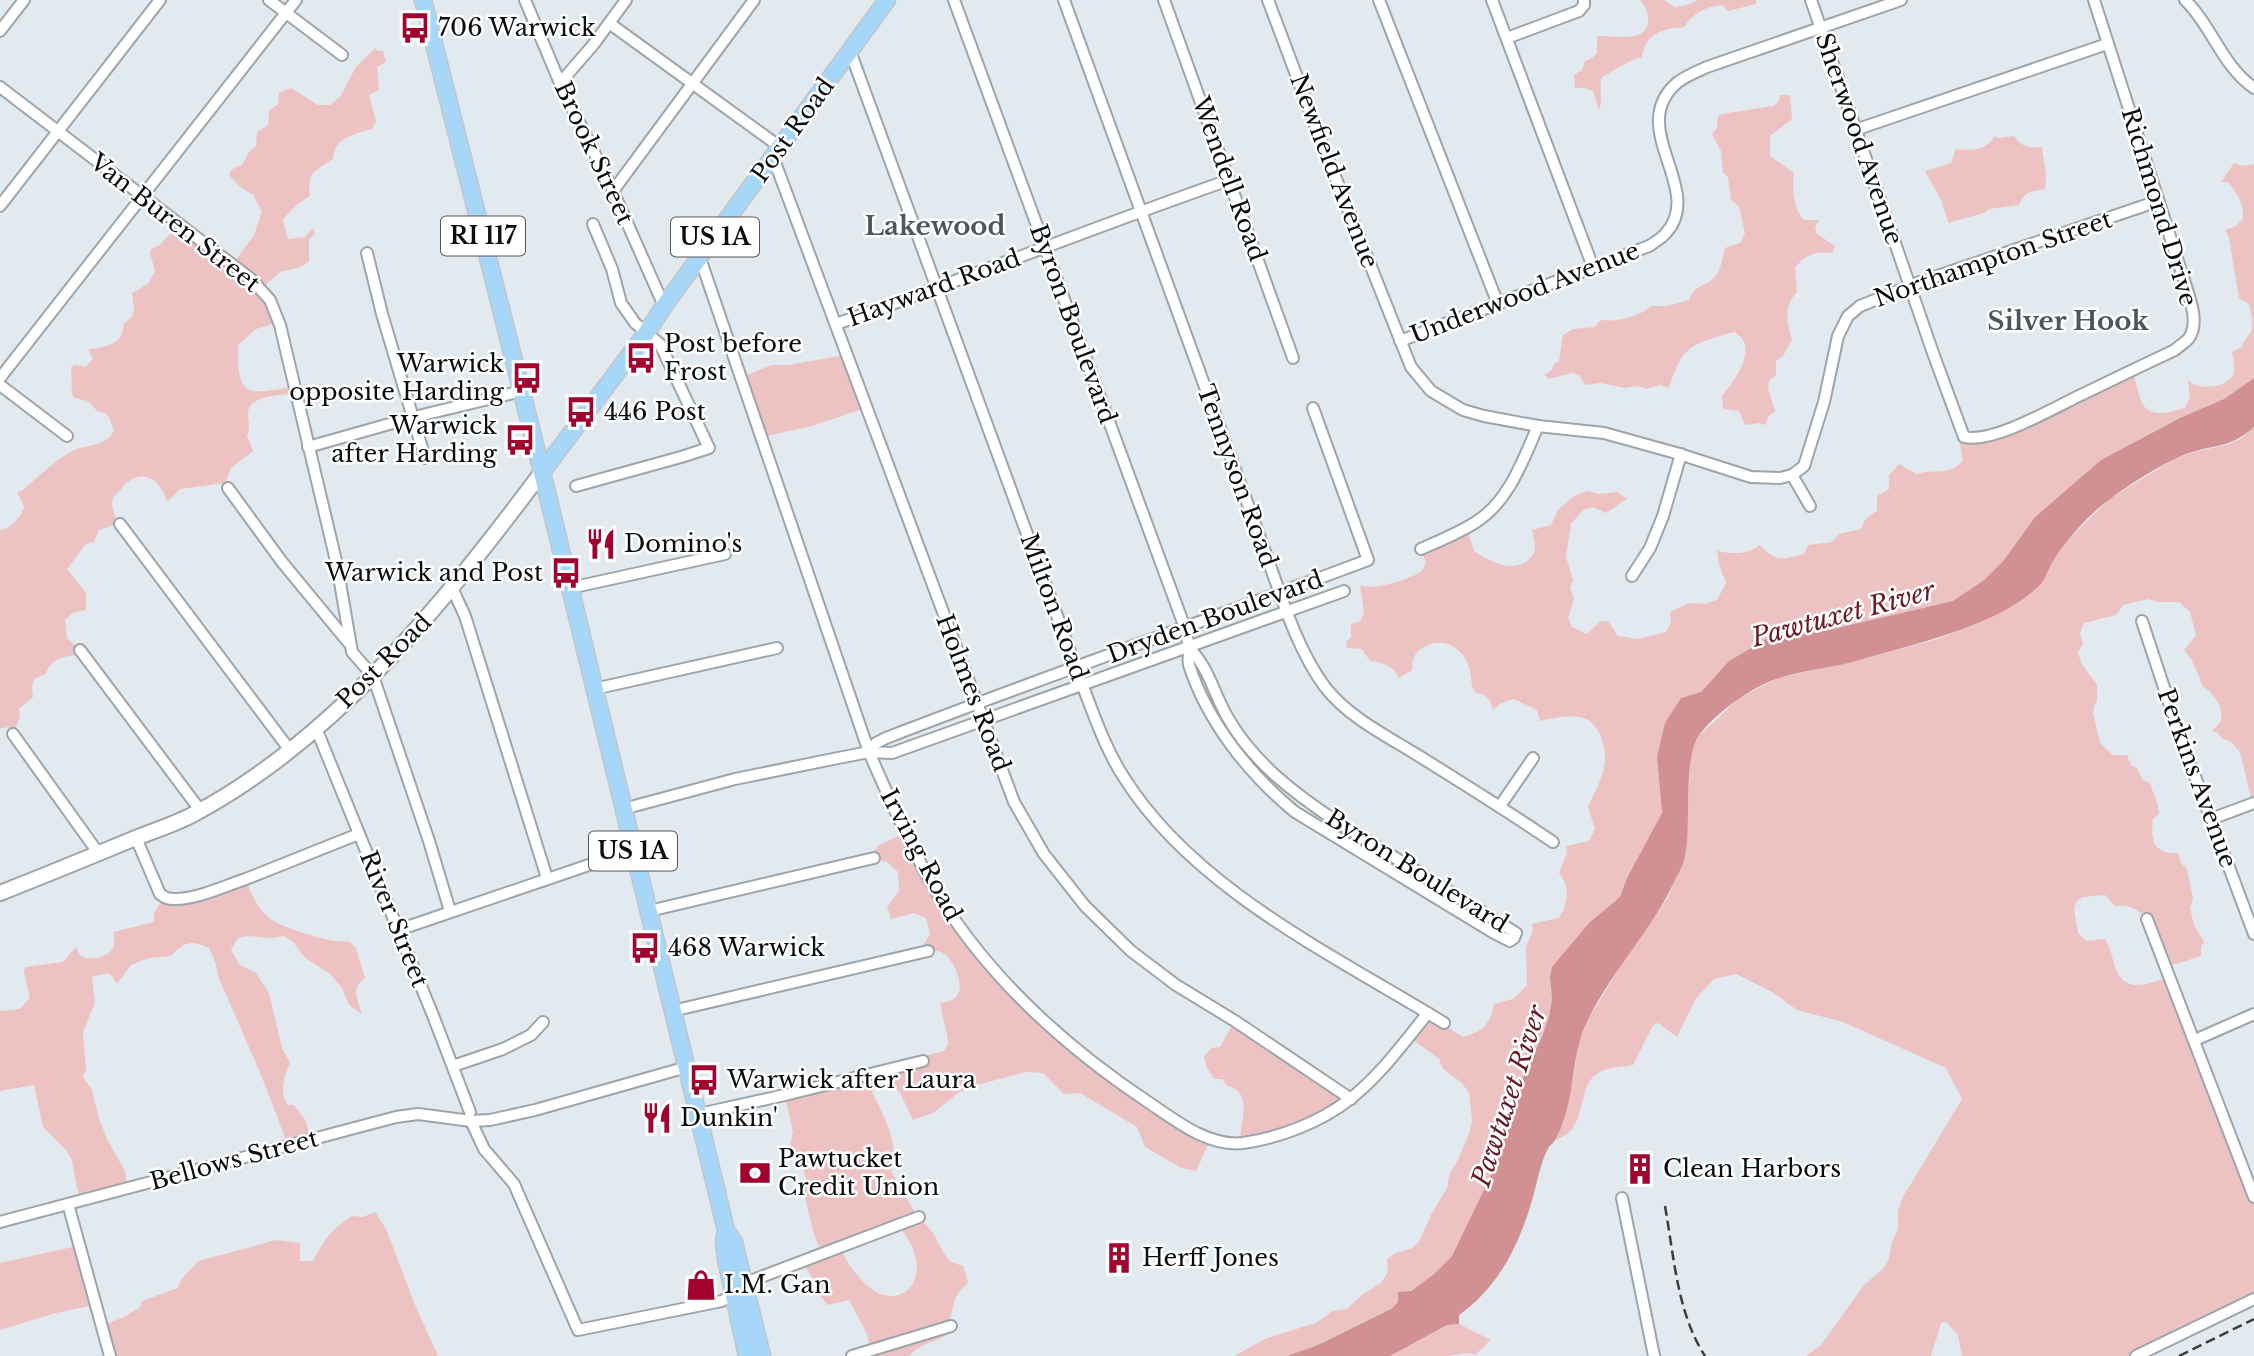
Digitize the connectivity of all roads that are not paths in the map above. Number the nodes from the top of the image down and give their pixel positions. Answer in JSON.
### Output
{"nodes":[{"id":1,"x":24,"y":0,"type":"edge"},
{"id":2,"x":160,"y":0,"type":"edge"},
{"id":3,"x":269,"y":0,"type":"edge"},
{"id":4,"x":296,"y":0,"type":"edge"},
{"id":5,"x":423,"y":0,"type":"edge"},
{"id":6,"x":525,"y":0,"type":"edge"},
{"id":7,"x":626,"y":0,"type":"edge"},
{"id":8,"x":754,"y":0,"type":"edge"},
{"id":9,"x":954,"y":0,"type":"edge"},
{"id":10,"x":1065,"y":0,"type":"edge"},
{"id":11,"x":1164,"y":0,"type":"edge"},
{"id":12,"x":1268,"y":0,"type":"edge"},
{"id":13,"x":1379,"y":0,"type":"edge"},
{"id":14,"x":1492,"y":0,"type":"edge"},
{"id":15,"x":1584,"y":0,"type":"edge"},
{"id":16,"x":1811,"y":0,"type":"edge"},
{"id":17,"x":1901,"y":0,"type":"edge"},
{"id":18,"x":2094,"y":0,"type":"edge"},
{"id":19,"x":2185,"y":0,"type":"edge"},
{"id":20,"x":881,"y":2,"type":"edge"},
{"id":21,"x":286,"y":14,"type":"junction"},
{"id":22,"x":609,"y":23,"type":"junction"},
{"id":23,"x":1819,"y":27,"type":"junction"},
{"id":24,"x":0,"y":31,"type":"edge"},
{"id":25,"x":1507,"y":38,"type":"junction"},
{"id":26,"x":2107,"y":44,"type":"junction"},
{"id":27,"x":850,"y":51,"type":"junction"},
{"id":28,"x":342,"y":55,"type":"dead end"},
{"id":29,"x":560,"y":83,"type":"junction"},
{"id":30,"x":692,"y":84,"type":"junction"},
{"id":31,"x":0,"y":87,"type":"edge"},
{"id":32,"x":2254,"y":88,"type":"edge"},
{"id":33,"x":1855,"y":130,"type":"junction"},
{"id":34,"x":58,"y":131,"type":"junction"},
{"id":35,"x":777,"y":152,"type":"junction"},
{"id":36,"x":1229,"y":180,"type":"junction"},
{"id":37,"x":613,"y":191,"type":"junction"},
{"id":38,"x":144,"y":197,"type":"junction"},
{"id":39,"x":2158,"y":201,"type":"junction"},
{"id":40,"x":0,"y":206,"type":"edge"},
{"id":41,"x":1142,"y":211,"type":"junction"},
{"id":42,"x":593,"y":224,"type":"dead end"},
{"id":43,"x":1046,"y":247,"type":"junction"},
{"id":44,"x":366,"y":253,"type":"dead end"},
{"id":45,"x":700,"y":258,"type":"junction"},
{"id":46,"x":1593,"y":267,"type":"junction"},
{"id":47,"x":1910,"y":287,"type":"junction"},
{"id":48,"x":939,"y":288,"type":"junction"},
{"id":49,"x":1498,"y":304,"type":"junction"},
{"id":50,"x":664,"y":306,"type":"junction"},
{"id":51,"x":835,"y":324,"type":"junction"},
{"id":52,"x":647,"y":332,"type":"junction"},
{"id":53,"x":1400,"y":341,"type":"junction"},
{"id":54,"x":1293,"y":358,"type":"dead end"},
{"id":55,"x":0,"y":378,"type":"edge"},
{"id":56,"x":0,"y":385,"type":"edge"},
{"id":57,"x":522,"y":391,"type":"junction"},
{"id":58,"x":1313,"y":408,"type":"dead end"},
{"id":59,"x":414,"y":417,"type":"junction"},
{"id":60,"x":1538,"y":426,"type":"junction"},
{"id":61,"x":66,"y":436,"type":"dead end"},
{"id":62,"x":1964,"y":437,"type":"joint"},
{"id":63,"x":308,"y":447,"type":"junction"},
{"id":64,"x":1681,"y":454,"type":"junction"},
{"id":65,"x":425,"y":458,"type":"dead end"},
{"id":66,"x":542,"y":472,"type":"junction"},
{"id":67,"x":1792,"y":475,"type":"junction"},
{"id":68,"x":576,"y":486,"type":"dead end"},
{"id":69,"x":228,"y":488,"type":"dead end"},
{"id":70,"x":1810,"y":506,"type":"dead end"},
{"id":71,"x":120,"y":524,"type":"dead end"},
{"id":72,"x":1421,"y":549,"type":"dead end"},
{"id":73,"x":725,"y":554,"type":"dead end"},
{"id":74,"x":1632,"y":576,"type":"dead end"},
{"id":75,"x":452,"y":588,"type":"junction"},
{"id":76,"x":570,"y":588,"type":"junction"},
{"id":77,"x":1344,"y":591,"type":"dead end"},
{"id":78,"x":1281,"y":593,"type":"junction"},
{"id":79,"x":1287,"y":611,"type":"junction"},
{"id":80,"x":2142,"y":621,"type":"dead end"},
{"id":81,"x":1185,"y":628,"type":"junction"},
{"id":82,"x":350,"y":644,"type":"junction"},
{"id":83,"x":777,"y":648,"type":"dead end"},
{"id":84,"x":1189,"y":648,"type":"junction"},
{"id":85,"x":80,"y":650,"type":"dead end"},
{"id":86,"x":1076,"y":667,"type":"junction"},
{"id":87,"x":373,"y":676,"type":"junction"},
{"id":88,"x":1082,"y":684,"type":"junction"},
{"id":89,"x":594,"y":689,"type":"junction"},
{"id":90,"x":977,"y":703,"type":"junction"},
{"id":91,"x":984,"y":721,"type":"junction"},
{"id":92,"x":316,"y":728,"type":"junction"},
{"id":93,"x":13,"y":734,"type":"dead end"},
{"id":94,"x":289,"y":749,"type":"junction"},
{"id":95,"x":869,"y":752,"type":"junction"},
{"id":96,"x":1533,"y":758,"type":"dead end"},
{"id":97,"x":1278,"y":776,"type":"junction"},
{"id":98,"x":1267,"y":787,"type":"junction"},
{"id":99,"x":2254,"y":803,"type":"edge"},
{"id":100,"x":1500,"y":806,"type":"junction"},
{"id":101,"x":623,"y":809,"type":"junction"},
{"id":102,"x":200,"y":810,"type":"junction"},
{"id":103,"x":2211,"y":819,"type":"junction"},
{"id":104,"x":359,"y":834,"type":"junction"},
{"id":105,"x":136,"y":838,"type":"junction"},
{"id":106,"x":1362,"y":838,"type":"junction"},
{"id":107,"x":1553,"y":842,"type":"dead end"},
{"id":108,"x":1355,"y":848,"type":"junction"},
{"id":109,"x":632,"y":850,"type":"junction"},
{"id":110,"x":99,"y":854,"type":"junction"},
{"id":111,"x":874,"y":858,"type":"dead end"},
{"id":112,"x":547,"y":878,"type":"junction"},
{"id":113,"x":0,"y":894,"type":"edge"},
{"id":114,"x":450,"y":911,"type":"junction"},
{"id":115,"x":649,"y":911,"type":"junction"},
{"id":116,"x":2147,"y":919,"type":"dead end"},
{"id":117,"x":398,"y":930,"type":"junction"},
{"id":118,"x":2254,"y":934,"type":"edge"},
{"id":119,"x":928,"y":951,"type":"dead end"},
{"id":120,"x":672,"y":1012,"type":"junction"},
{"id":121,"x":1428,"y":1013,"type":"junction"},
{"id":122,"x":2254,"y":1014,"type":"edge"},
{"id":123,"x":543,"y":1022,"type":"dead end"},
{"id":124,"x":1444,"y":1023,"type":"dead end"},
{"id":125,"x":2195,"y":1040,"type":"junction"},
{"id":126,"x":923,"y":1061,"type":"dead end"},
{"id":127,"x":453,"y":1066,"type":"junction"},
{"id":128,"x":687,"y":1067,"type":"junction"},
{"id":129,"x":1351,"y":1099,"type":"junction"},
{"id":130,"x":699,"y":1114,"type":"junction"},
{"id":131,"x":470,"y":1116,"type":"junction"},
{"id":132,"x":2254,"y":1197,"type":"edge"},
{"id":133,"x":1622,"y":1198,"type":"dead end"},
{"id":134,"x":68,"y":1204,"type":"junction"},
{"id":135,"x":919,"y":1217,"type":"dead end"},
{"id":136,"x":0,"y":1222,"type":"edge"},
{"id":137,"x":739,"y":1290,"type":"junction"},
{"id":138,"x":2254,"y":1299,"type":"edge"},
{"id":139,"x":951,"y":1326,"type":"dead end"},
{"id":140,"x":110,"y":1356,"type":"edge"},
{"id":141,"x":747,"y":1356,"type":"edge"},
{"id":142,"x":762,"y":1356,"type":"edge"},
{"id":143,"x":852,"y":1356,"type":"edge"},
{"id":144,"x":1654,"y":1356,"type":"edge"},
{"id":145,"x":2136,"y":1356,"type":"edge"}],
"edges":[{"from":1,"to":24,"type":"street"},
{"from":2,"to":34,"type":"street"},
{"from":3,"to":21,"type":"street"},
{"from":4,"to":21,"type":"street"},
{"from":5,"to":57,"type":"main road","number":"RI 117"},
{"from":6,"to":29,"type":"street","name":"Brook Street"},
{"from":7,"to":22,"type":"street"},
{"from":8,"to":30,"type":"street"},
{"from":9,"to":43,"type":"street","name":"Byron Boulevard"},
{"from":10,"to":41,"type":"street","name":"Tennyson Road"},
{"from":11,"to":36,"type":"street","name":"Wendell Road"},
{"from":12,"to":53,"type":"street","name":"Newfield Avenue"},
{"from":13,"to":49,"type":"street"},
{"from":14,"to":25,"type":"street"},
{"from":15,"to":25,"type":"street"},
{"from":16,"to":23,"type":"street","name":"Sherwood Avenue"},
{"from":17,"to":23,"type":"street","name":"Underwood Avenue"},
{"from":18,"to":26,"type":"street","name":"Richmond Drive"},
{"from":19,"to":32,"type":"street"},
{"from":20,"to":27,"type":"main road","name":"Post Road","number":"US 1A"},
{"from":21,"to":28,"type":"street"},
{"from":21,"to":38,"type":"street"},
{"from":22,"to":29,"type":"street"},
{"from":22,"to":30,"type":"street"},
{"from":23,"to":33,"type":"street","name":"Sherwood Avenue"},
{"from":23,"to":46,"type":"street","name":"Underwood Avenue"},
{"from":25,"to":46,"type":"street"},
{"from":26,"to":33,"type":"street"},
{"from":26,"to":39,"type":"street","name":"Richmond Drive"},
{"from":27,"to":35,"type":"main road","name":"Post Road","number":"US 1A"},
{"from":27,"to":48,"type":"street","name":"Milton Road"},
{"from":29,"to":37,"type":"street","name":"Brook Street"},
{"from":30,"to":35,"type":"street"},
{"from":30,"to":37,"type":"street"},
{"from":31,"to":34,"type":"street","name":"Van Buren Street"},
{"from":33,"to":47,"type":"street","name":"Sherwood Avenue"},
{"from":34,"to":38,"type":"street","name":"Van Buren Street"},
{"from":34,"to":40,"type":"street"},
{"from":35,"to":45,"type":"main road","name":"Post Road","number":"US 1A"},
{"from":35,"to":51,"type":"street","name":"Holmes Road"},
{"from":36,"to":41,"type":"street","name":"Hayward Road"},
{"from":36,"to":54,"type":"street","name":"Wendell Road"},
{"from":37,"to":50,"type":"street","name":"Brook Street"},
{"from":38,"to":55,"type":"street"},
{"from":38,"to":63,"type":"street","name":"Van Buren Street"},
{"from":39,"to":47,"type":"street","name":"Northampton Street"},
{"from":39,"to":62,"type":"street","name":"Richmond Drive"},
{"from":41,"to":43,"type":"street","name":"Hayward Road"},
{"from":41,"to":78,"type":"street","name":"Tennyson Road"},
{"from":42,"to":52,"type":"street"},
{"from":43,"to":48,"type":"street","name":"Hayward Road"},
{"from":43,"to":81,"type":"street","name":"Byron Boulevard"},
{"from":44,"to":59,"type":"street"},
{"from":45,"to":50,"type":"main road","name":"Post Road","number":"US 1A"},
{"from":45,"to":95,"type":"street","name":"Irving Road"},
{"from":46,"to":49,"type":"street","name":"Underwood Avenue"},
{"from":47,"to":62,"type":"street","name":"Sherwood Avenue"},
{"from":47,"to":67,"type":"street","name":"Northampton Street"},
{"from":48,"to":51,"type":"street","name":"Hayward Road"},
{"from":48,"to":86,"type":"street","name":"Milton Road"},
{"from":49,"to":53,"type":"street","name":"Underwood Avenue"},
{"from":50,"to":52,"type":"main road","name":"Post Road","number":"US 1A"},
{"from":51,"to":90,"type":"street","name":"Holmes Road"},
{"from":52,"to":66,"type":"main road","name":"Post Road","number":"US 1A"},
{"from":52,"to":68,"type":"street"},
{"from":53,"to":60,"type":"street"},
{"from":56,"to":61,"type":"street"},
{"from":57,"to":59,"type":"street"},
{"from":57,"to":66,"type":"main road","number":"RI 117"},
{"from":58,"to":78,"type":"street","name":"Dryden Boulevard"},
{"from":59,"to":63,"type":"street"},
{"from":59,"to":65,"type":"street"},
{"from":60,"to":64,"type":"street"},
{"from":60,"to":72,"type":"street"},
{"from":63,"to":82,"type":"street","name":"Van Buren Street"},
{"from":64,"to":67,"type":"street"},
{"from":64,"to":74,"type":"street"},
{"from":66,"to":75,"type":"main road","name":"Post Road"},
{"from":66,"to":76,"type":"main road","number":"US 1A"},
{"from":67,"to":70,"type":"street"},
{"from":69,"to":82,"type":"street"},
{"from":71,"to":94,"type":"street"},
{"from":73,"to":76,"type":"street"},
{"from":75,"to":87,"type":"main road","name":"Post Road"},
{"from":75,"to":112,"type":"street"},
{"from":76,"to":89,"type":"main road","number":"US 1A"},
{"from":77,"to":79,"type":"street","name":"Dryden Boulevard"},
{"from":78,"to":79,"type":"street","name":"Tennyson Road"},
{"from":78,"to":81,"type":"street","name":"Dryden Boulevard"},
{"from":79,"to":84,"type":"street","name":"Dryden Boulevard"},
{"from":79,"to":100,"type":"street","name":"Tennyson Road"},
{"from":80,"to":103,"type":"street","name":"Perkins Avenue"},
{"from":81,"to":84,"type":"street","name":"Byron Boulevard"},
{"from":81,"to":86,"type":"street","name":"Dryden Boulevard"},
{"from":82,"to":87,"type":"street","name":"Van Buren Street"},
{"from":83,"to":89,"type":"street"},
{"from":84,"to":88,"type":"street","name":"Dryden Boulevard"},
{"from":84,"to":97,"type":"street","name":"Byron Boulevard"},
{"from":84,"to":98,"type":"street","name":"Byron Boulevard"},
{"from":85,"to":102,"type":"street"},
{"from":86,"to":88,"type":"street","name":"Milton Road"},
{"from":86,"to":90,"type":"street","name":"Dryden Boulevard"},
{"from":87,"to":92,"type":"main road","name":"Post Road"},
{"from":87,"to":114,"type":"street"},
{"from":88,"to":91,"type":"street","name":"Dryden Boulevard"},
{"from":88,"to":121,"type":"street","name":"Milton Road"},
{"from":89,"to":101,"type":"main road","number":"US 1A"},
{"from":90,"to":91,"type":"street","name":"Holmes Road"},
{"from":90,"to":95,"type":"street","name":"Dryden Boulevard"},
{"from":91,"to":95,"type":"street","name":"Dryden Boulevard"},
{"from":91,"to":129,"type":"street","name":"Holmes Road"},
{"from":92,"to":94,"type":"main road","name":"Post Road"},
{"from":92,"to":104,"type":"street","name":"River Street"},
{"from":93,"to":110,"type":"street"},
{"from":94,"to":102,"type":"main road","name":"Post Road"},
{"from":95,"to":101,"type":"street","name":"Dryden Boulevard"},
{"from":95,"to":129,"type":"street","name":"Irving Road"},
{"from":96,"to":100,"type":"street"},
{"from":97,"to":98,"type":"street"},
{"from":97,"to":106,"type":"street","name":"Byron Boulevard"},
{"from":98,"to":108,"type":"street","name":"Byron Boulevard"},
{"from":99,"to":103,"type":"street"},
{"from":100,"to":107,"type":"street","name":"Tennyson Road"},
{"from":101,"to":109,"type":"main road","number":"US 1A"},
{"from":102,"to":105,"type":"main road","name":"Post Road"},
{"from":103,"to":118,"type":"street","name":"Perkins Avenue"},
{"from":104,"to":105,"type":"street"},
{"from":104,"to":117,"type":"street","name":"River Street"},
{"from":105,"to":110,"type":"main road","name":"Post Road"},
{"from":106,"to":108,"type":"street"},
{"from":106,"to":108,"type":"street","name":"Byron Boulevard"},
{"from":109,"to":112,"type":"street"},
{"from":109,"to":115,"type":"main road","number":"US 1A"},
{"from":110,"to":113,"type":"main road","name":"Post Road"},
{"from":111,"to":115,"type":"street"},
{"from":112,"to":114,"type":"street"},
{"from":114,"to":117,"type":"street"},
{"from":115,"to":120,"type":"main road","number":"US 1A"},
{"from":116,"to":125,"type":"street"},
{"from":117,"to":127,"type":"street","name":"River Street"},
{"from":119,"to":120,"type":"street"},
{"from":120,"to":128,"type":"main road","number":"US 1A"},
{"from":121,"to":124,"type":"street","name":"Milton Road"},
{"from":121,"to":129,"type":"street","name":"Irving Road"},
{"from":122,"to":125,"type":"street"},
{"from":123,"to":127,"type":"street"},
{"from":125,"to":132,"type":"street"},
{"from":126,"to":130,"type":"street"},
{"from":127,"to":131,"type":"street","name":"River Street"},
{"from":128,"to":130,"type":"main road","number":"US 1A"},
{"from":128,"to":131,"type":"street","name":"Bellows Street"},
{"from":130,"to":137,"type":"main road","number":"US 1A"},
{"from":131,"to":134,"type":"street","name":"Bellows Street"},
{"from":131,"to":137,"type":"street","name":"River Street"},
{"from":133,"to":144,"type":"street"},
{"from":134,"to":136,"type":"street","name":"Bellows Street"},
{"from":134,"to":140,"type":"street"},
{"from":135,"to":137,"type":"street"},
{"from":137,"to":141,"type":"main road","number":"US 1A"},
{"from":137,"to":142,"type":"main road","number":"US 1A"},
{"from":138,"to":145,"type":"street"},
{"from":139,"to":143,"type":"street"}]}
